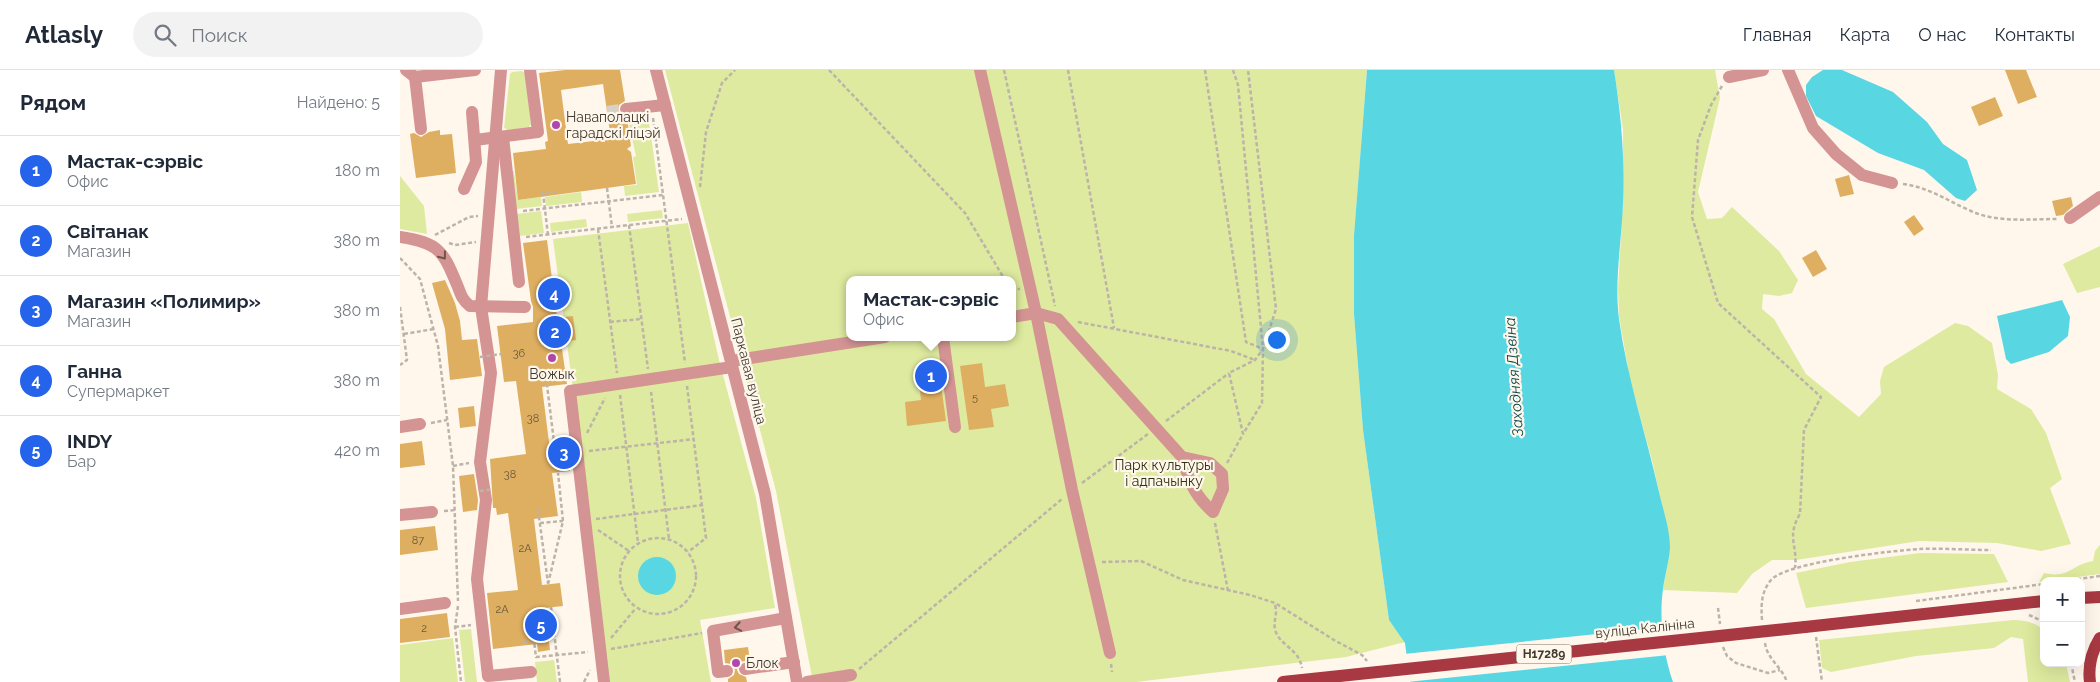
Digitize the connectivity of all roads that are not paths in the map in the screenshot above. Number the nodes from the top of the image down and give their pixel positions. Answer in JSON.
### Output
{"nodes":[{"id":1,"x":475,"y":70,"type":"edge"},
{"id":2,"x":501,"y":70,"type":"edge"},
{"id":3,"x":530,"y":70,"type":"edge"},
{"id":4,"x":656,"y":70,"type":"edge"},
{"id":5,"x":980,"y":70,"type":"edge"},
{"id":6,"x":1762,"y":70,"type":"edge"},
{"id":7,"x":1788,"y":70,"type":"edge"},
{"id":8,"x":410,"y":73,"type":"edge"},
{"id":9,"x":1728,"y":77,"type":"road end"},
{"id":10,"x":665,"y":104,"type":"junction"},
{"id":11,"x":626,"y":109,"type":"tunnel mouth"},
{"id":12,"x":472,"y":112,"type":"dead end"},
{"id":13,"x":421,"y":129,"type":"dead end"},
{"id":14,"x":500,"y":137,"type":"junction"},
{"id":15,"x":475,"y":140,"type":"junction"},
{"id":16,"x":1892,"y":183,"type":"road end"},
{"id":17,"x":464,"y":189,"type":"dead end"},
{"id":18,"x":2100,"y":197,"type":"edge"},
{"id":19,"x":2070,"y":218,"type":"road end"},
{"id":20,"x":400,"y":236,"type":"edge"},
{"id":21,"x":518,"y":282,"type":"dead end"},
{"id":22,"x":481,"y":307,"type":"junction"},
{"id":23,"x":525,"y":307,"type":"dead end"},
{"id":24,"x":1036,"y":312,"type":"junction"},
{"id":25,"x":1016,"y":316,"type":"edge"},
{"id":26,"x":862,"y":341,"type":"edge"},
{"id":27,"x":944,"y":341,"type":"edge"},
{"id":28,"x":731,"y":364,"type":"junction"},
{"id":29,"x":420,"y":424,"type":"road end"},
{"id":30,"x":400,"y":427,"type":"edge"},
{"id":31,"x":955,"y":428,"type":"dead end"},
{"id":32,"x":1182,"y":457,"type":"junction"},
{"id":33,"x":432,"y":512,"type":"dead end"},
{"id":34,"x":400,"y":516,"type":"edge"},
{"id":35,"x":2100,"y":597,"type":"edge"},
{"id":36,"x":2085,"y":598,"type":"edge"},
{"id":37,"x":2040,"y":601,"type":"edge"},
{"id":38,"x":445,"y":603,"type":"dead end"},
{"id":39,"x":2014,"y":604,"type":"junction"},
{"id":40,"x":400,"y":609,"type":"edge"},
{"id":41,"x":2040,"y":610,"type":"edge"},
{"id":42,"x":786,"y":618,"type":"junction"},
{"id":43,"x":2100,"y":638,"type":"edge"},
{"id":44,"x":1110,"y":652,"type":"dead end"},
{"id":45,"x":794,"y":662,"type":"junction"},
{"id":46,"x":745,"y":669,"type":"dead end"},
{"id":47,"x":727,"y":671,"type":"dead end"},
{"id":48,"x":531,"y":672,"type":"dead end"},
{"id":49,"x":851,"y":675,"type":"dead end"},
{"id":50,"x":2089,"y":676,"type":"edge"},
{"id":51,"x":604,"y":682,"type":"edge"},
{"id":52,"x":797,"y":682,"type":"edge"},
{"id":53,"x":807,"y":682,"type":"edge"},
{"id":54,"x":1279,"y":682,"type":"edge"},
{"id":55,"x":1283,"y":682,"type":"edge"}],
"edges":[{"from":1,"to":8,"type":"street"},
{"from":2,"to":14,"type":"street"},
{"from":3,"to":14,"type":"street"},
{"from":4,"to":10,"type":"street","name":"Паркавая вуліца"},
{"from":5,"to":24,"type":"street"},
{"from":6,"to":9,"type":"street"},
{"from":7,"to":16,"type":"street"},
{"from":8,"to":13,"type":"street"},
{"from":10,"to":11,"type":"street"},
{"from":10,"to":28,"type":"street","name":"Паркавая вуліца"},
{"from":12,"to":15,"type":"street"},
{"from":14,"to":15,"type":"street"},
{"from":14,"to":21,"type":"street"},
{"from":14,"to":22,"type":"street"},
{"from":15,"to":17,"type":"street"},
{"from":18,"to":19,"type":"street"},
{"from":20,"to":22,"type":"street","one_way":true},
{"from":22,"to":23,"type":"street"},
{"from":22,"to":48,"type":"street"},
{"from":24,"to":25,"type":"street"},
{"from":24,"to":32,"type":"street"},
{"from":24,"to":44,"type":"street"},
{"from":26,"to":28,"type":"street"},
{"from":27,"to":31,"type":"street"},
{"from":28,"to":42,"type":"street","name":"Паркавая вуліца"},
{"from":28,"to":51,"type":"street"},
{"from":29,"to":30,"type":"street"},
{"from":32,"to":32,"type":"street"},
{"from":33,"to":34,"type":"street"},
{"from":35,"to":36,"type":"main road"},
{"from":37,"to":39,"type":"main road","name":"вуліца Калініна","number":"Н17289"},
{"from":38,"to":40,"type":"street"},
{"from":39,"to":41,"type":"main road","name":"вуліца Калініна","number":"Н17289"},
{"from":39,"to":55,"type":"main road","name":"вуліца Калініна","number":"Н17289","bridge":true},
{"from":42,"to":45,"type":"street","name":"Паркавая вуліца"},
{"from":42,"to":47,"type":"street","one_way":true},
{"from":43,"to":50,"type":"main road"},
{"from":45,"to":46,"type":"street"},
{"from":45,"to":52,"type":"street","name":"Паркавая вуліца"},
{"from":49,"to":53,"type":"street"},
{"from":54,"to":55,"type":"main road","name":"вуліца Калініна","number":"Н17289"}]}
